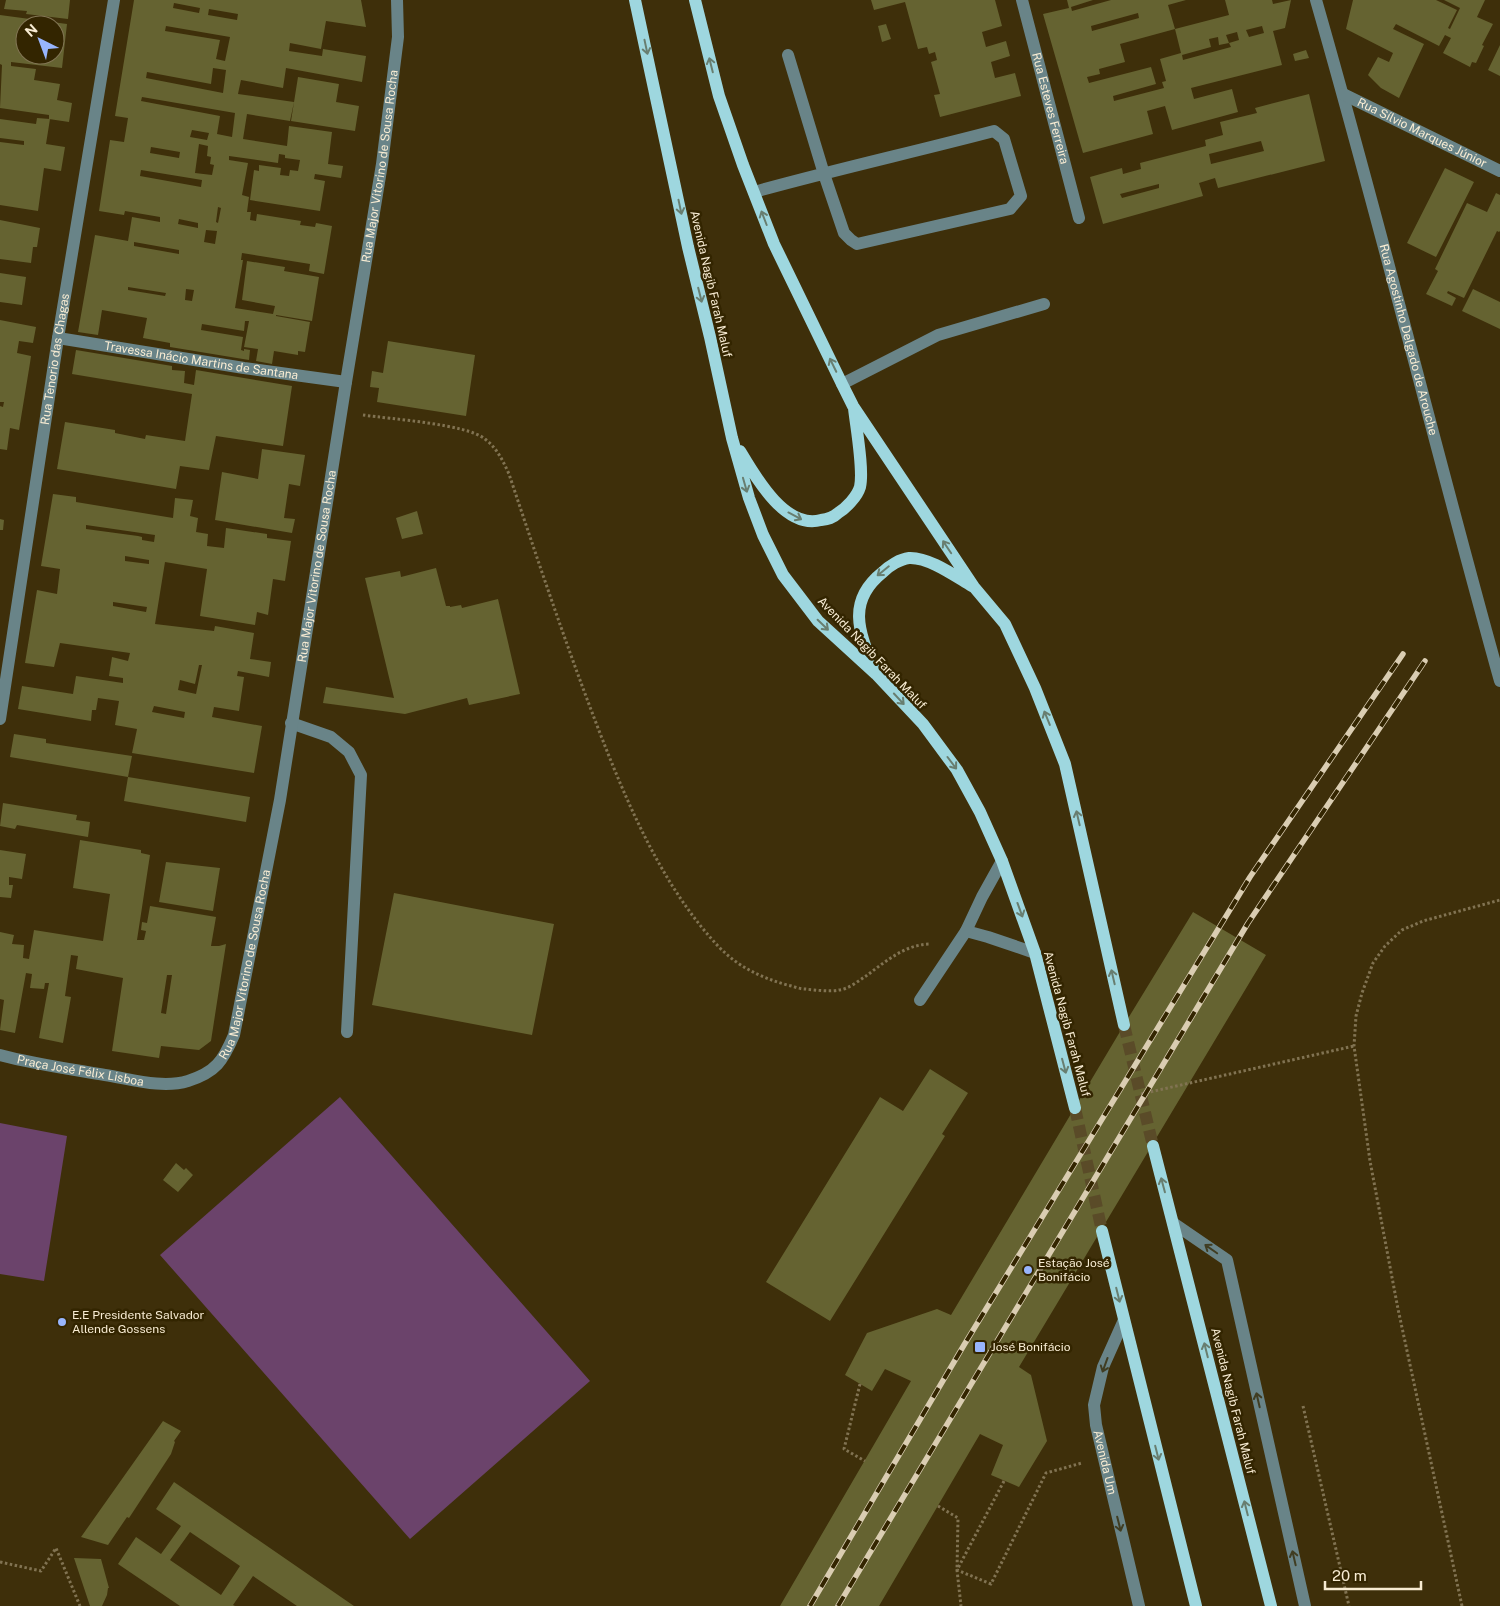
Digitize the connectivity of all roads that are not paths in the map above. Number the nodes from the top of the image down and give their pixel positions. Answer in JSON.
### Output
{"nodes":[{"id":1,"x":114,"y":0,"type":"edge"},
{"id":2,"x":397,"y":0,"type":"edge"},
{"id":3,"x":635,"y":0,"type":"edge"},
{"id":4,"x":695,"y":0,"type":"edge"},
{"id":5,"x":1022,"y":0,"type":"edge"},
{"id":6,"x":1320,"y":3,"type":"edge"},
{"id":7,"x":788,"y":55,"type":"dead end"},
{"id":8,"x":1343,"y":94,"type":"junction"},
{"id":9,"x":1500,"y":171,"type":"edge"},
{"id":10,"x":824,"y":174,"type":"junction"},
{"id":11,"x":754,"y":192,"type":"junction"},
{"id":12,"x":1079,"y":218,"type":"dead end"},
{"id":13,"x":1044,"y":304,"type":"dead end"},
{"id":14,"x":58,"y":338,"type":"junction"},
{"id":15,"x":346,"y":382,"type":"junction"},
{"id":16,"x":842,"y":384,"type":"junction"},
{"id":17,"x":853,"y":406,"type":"junction"},
{"id":18,"x":732,"y":438,"type":"junction"},
{"id":19,"x":974,"y":587,"type":"junction"},
{"id":20,"x":876,"y":674,"type":"junction"},
{"id":21,"x":1500,"y":681,"type":"edge"},
{"id":22,"x":0,"y":719,"type":"edge"},
{"id":23,"x":291,"y":723,"type":"junction"},
{"id":24,"x":1002,"y":861,"type":"junction"},
{"id":25,"x":966,"y":931,"type":"junction"},
{"id":26,"x":1035,"y":953,"type":"junction"},
{"id":27,"x":920,"y":1000,"type":"dead end"},
{"id":28,"x":1124,"y":1024,"type":"tunnel mouth"},
{"id":29,"x":347,"y":1032,"type":"dead end"},
{"id":30,"x":0,"y":1055,"type":"edge"},
{"id":31,"x":162,"y":1084,"type":"joint"},
{"id":32,"x":1075,"y":1108,"type":"tunnel mouth"},
{"id":33,"x":1153,"y":1146,"type":"tunnel mouth"},
{"id":34,"x":1173,"y":1223,"type":"junction"},
{"id":35,"x":1102,"y":1231,"type":"tunnel mouth"},
{"id":36,"x":1124,"y":1320,"type":"junction"},
{"id":37,"x":1139,"y":1606,"type":"edge"},
{"id":38,"x":1196,"y":1606,"type":"edge"},
{"id":39,"x":1271,"y":1606,"type":"edge"},
{"id":40,"x":1305,"y":1606,"type":"edge"}],
"edges":[{"from":1,"to":14,"type":"street","name":"Rua Tenorio das Chagas"},
{"from":2,"to":15,"type":"street","name":"Rua Major Vitorino de Sousa Rocha"},
{"from":3,"to":18,"type":"main road","name":"Avenida Nagib Farah Maluf","one_way":true},
{"from":11,"to":4,"type":"main road","one_way":true},
{"from":5,"to":12,"type":"street","name":"Rua Esteves Ferreira"},
{"from":6,"to":8,"type":"street","name":"Rua Agostinho Delgado de Arouche"},
{"from":7,"to":10,"type":"street"},
{"from":8,"to":9,"type":"street","name":"Rua Sílvio Marques Júnior"},
{"from":8,"to":21,"type":"street","name":"Rua Agostinho Delgado de Arouche"},
{"from":10,"to":10,"type":"street"},
{"from":10,"to":11,"type":"street"},
{"from":16,"to":11,"type":"main road","one_way":true},
{"from":13,"to":16,"type":"street"},
{"from":14,"to":15,"type":"street","name":"Travessa Inácio Martins de Santana"},
{"from":14,"to":22,"type":"street","name":"Rua Tenorio das Chagas"},
{"from":15,"to":23,"type":"street","name":"Rua Major Vitorino de Sousa Rocha"},
{"from":16,"to":17,"type":"main road"},
{"from":18,"to":17,"type":"main road","one_way":true},
{"from":19,"to":17,"type":"main road","one_way":true},
{"from":18,"to":20,"type":"main road","name":"Avenida Nagib Farah Maluf","one_way":true},
{"from":19,"to":20,"type":"main road","one_way":true},
{"from":28,"to":19,"type":"main road","one_way":true},
{"from":20,"to":24,"type":"main road","name":"Avenida Nagib Farah Maluf","one_way":true},
{"from":23,"to":29,"type":"street"},
{"from":23,"to":31,"type":"street","name":"Rua Major Vitorino de Sousa Rocha"},
{"from":24,"to":25,"type":"street"},
{"from":24,"to":26,"type":"main road","name":"Avenida Nagib Farah Maluf","one_way":true},
{"from":25,"to":26,"type":"street"},
{"from":25,"to":27,"type":"street"},
{"from":26,"to":32,"type":"main road","name":"Avenida Nagib Farah Maluf","one_way":true},
{"from":30,"to":31,"type":"street","name":"Praça José Félix Lisboa"},
{"from":34,"to":33,"type":"main road","name":"Avenida Nagib Farah Maluf","one_way":true},
{"from":39,"to":34,"type":"main road","name":"Avenida Nagib Farah Maluf","one_way":true},
{"from":40,"to":34,"type":"street","one_way":true},
{"from":35,"to":36,"type":"main road","one_way":true},
{"from":36,"to":37,"type":"street","name":"Avenida Um","one_way":true},
{"from":36,"to":38,"type":"main road","one_way":true}]}
